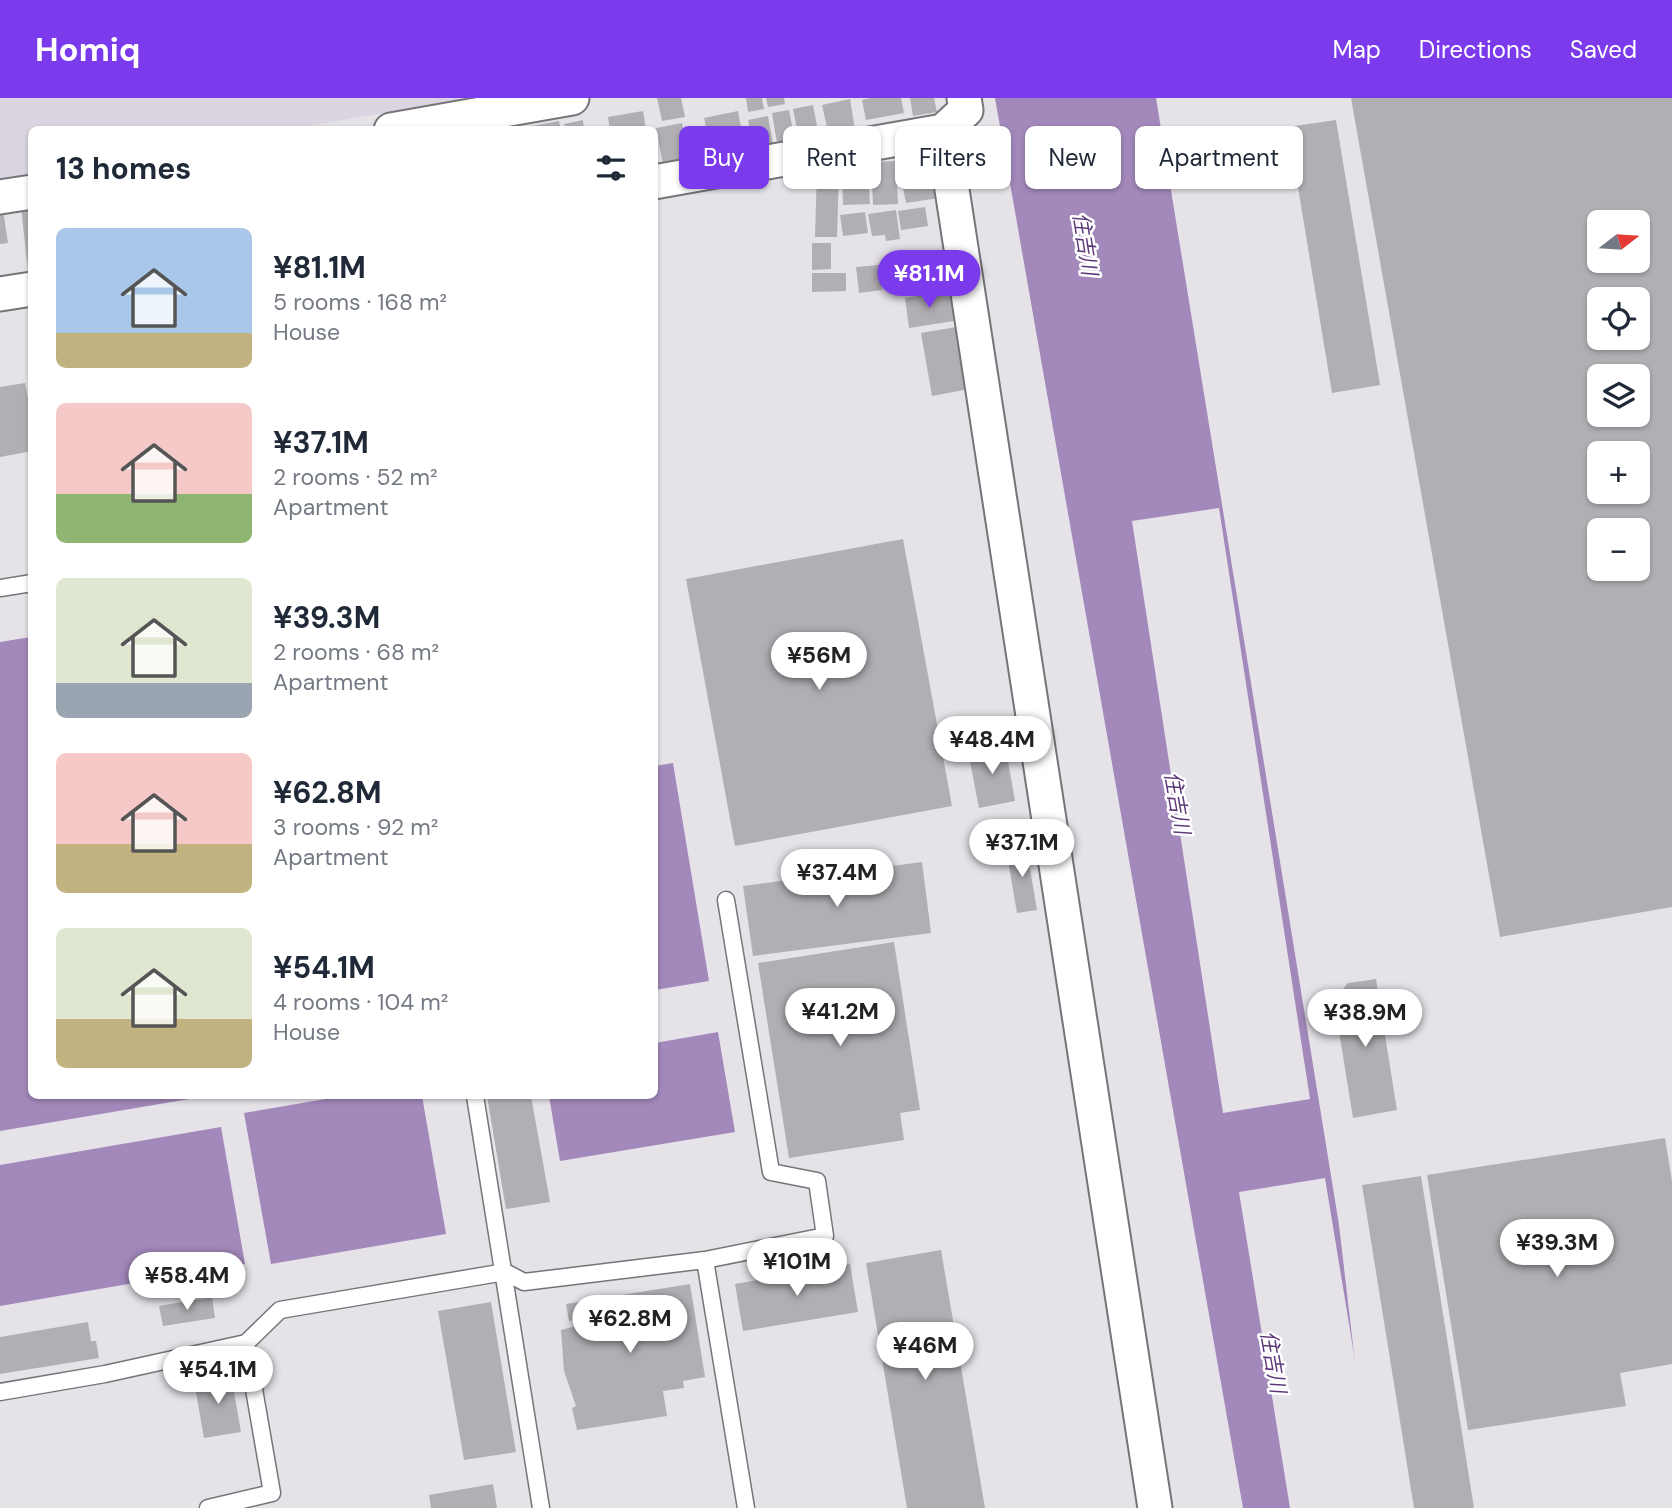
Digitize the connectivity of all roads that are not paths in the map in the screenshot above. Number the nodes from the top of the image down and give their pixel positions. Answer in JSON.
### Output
{"nodes":[{"id":1,"x":572,"y":98,"type":"edge"},
{"id":2,"x":964,"y":98,"type":"edge"},
{"id":3,"x":414,"y":126,"type":"edge"},
{"id":4,"x":948,"y":126,"type":"edge"},
{"id":5,"x":895,"y":139,"type":"edge"},
{"id":6,"x":658,"y":181,"type":"edge"},
{"id":7,"x":952,"y":189,"type":"edge"},
{"id":8,"x":28,"y":193,"type":"edge"},
{"id":9,"x":0,"y":197,"type":"edge"},
{"id":10,"x":28,"y":290,"type":"edge"},
{"id":11,"x":0,"y":294,"type":"edge"},
{"id":12,"x":28,"y":584,"type":"edge"},
{"id":13,"x":0,"y":588,"type":"edge"},
{"id":14,"x":726,"y":900,"type":"dead end"},
{"id":15,"x":476,"y":1099,"type":"edge"},
{"id":16,"x":705,"y":1260,"type":"junction"},
{"id":17,"x":505,"y":1272,"type":"junction"},
{"id":18,"x":246,"y":1343,"type":"junction"},
{"id":19,"x":0,"y":1392,"type":"edge"},
{"id":20,"x":208,"y":1508,"type":"edge"},
{"id":21,"x":541,"y":1508,"type":"edge"},
{"id":22,"x":746,"y":1508,"type":"edge"},
{"id":23,"x":1155,"y":1508,"type":"edge"}],
"edges":[{"from":1,"to":3,"type":"street"},
{"from":2,"to":4,"type":"street"},
{"from":5,"to":6,"type":"street"},
{"from":7,"to":23,"type":"street"},
{"from":8,"to":9,"type":"street"},
{"from":10,"to":11,"type":"street"},
{"from":12,"to":13,"type":"lane"},
{"from":14,"to":16,"type":"lane"},
{"from":15,"to":17,"type":"lane"},
{"from":16,"to":17,"type":"lane"},
{"from":16,"to":22,"type":"lane"},
{"from":17,"to":18,"type":"lane"},
{"from":17,"to":21,"type":"lane"},
{"from":18,"to":19,"type":"lane"},
{"from":18,"to":20,"type":"lane"}]}
